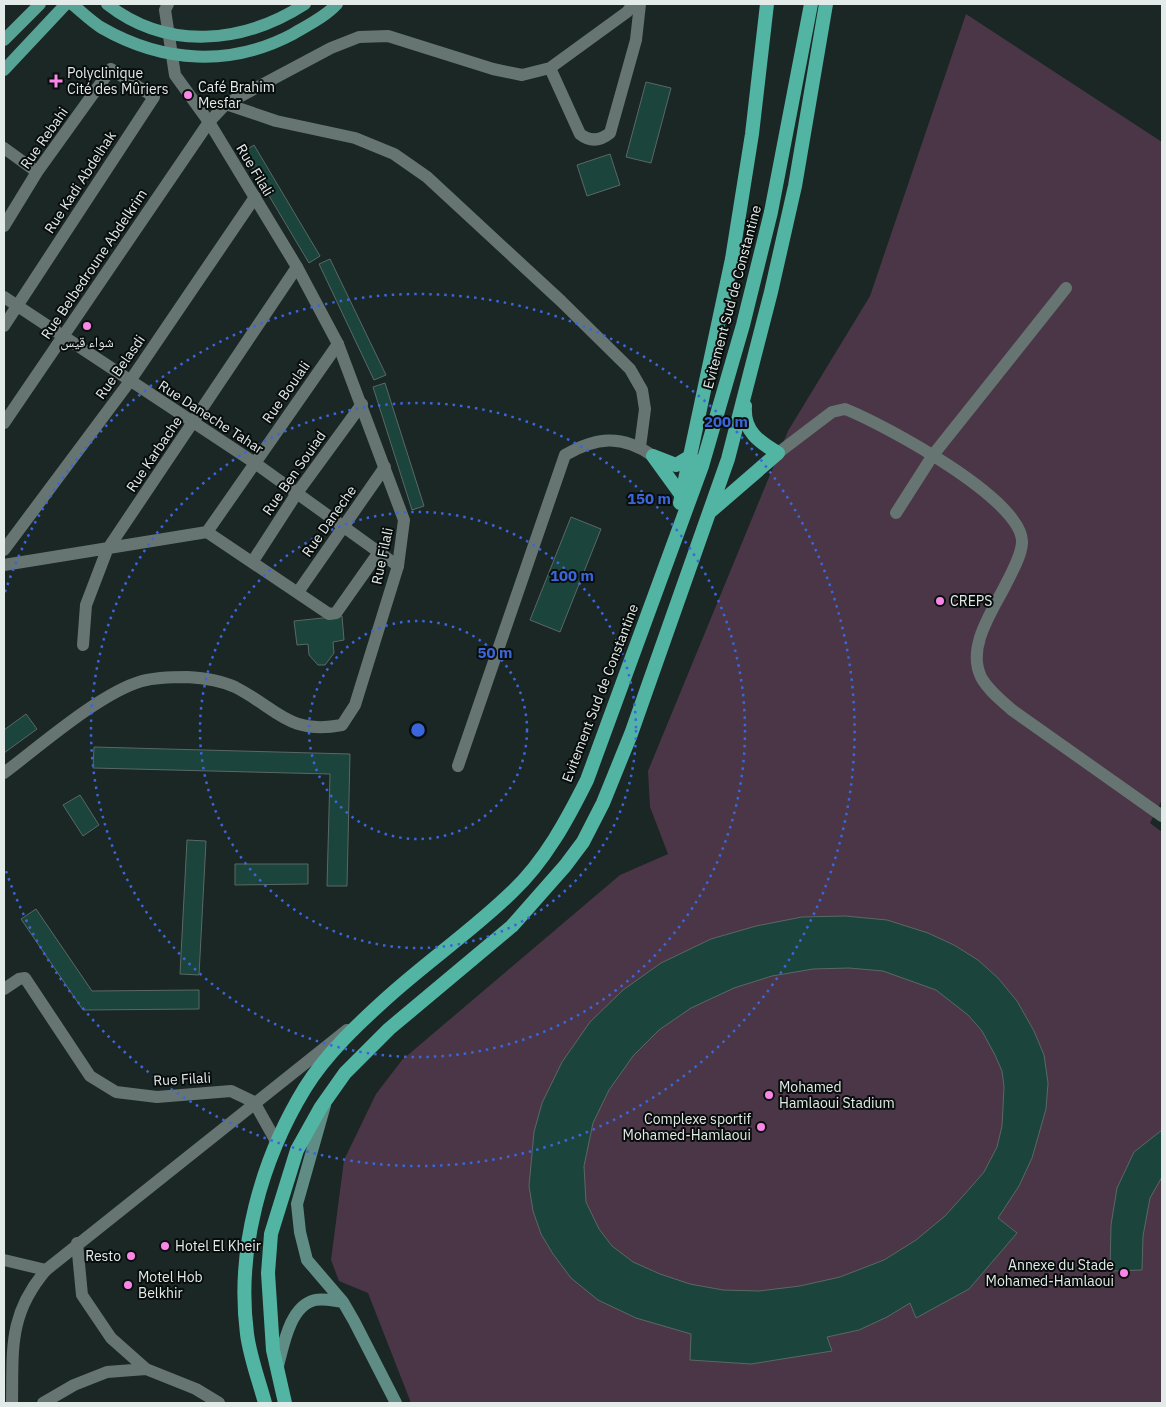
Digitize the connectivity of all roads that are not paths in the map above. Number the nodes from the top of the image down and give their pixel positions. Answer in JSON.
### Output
{"nodes":[{"id":1,"x":40,"y":4,"type":"edge"},
{"id":2,"x":66,"y":4,"type":"edge"},
{"id":3,"x":72,"y":4,"type":"edge"},
{"id":4,"x":107,"y":4,"type":"edge"},
{"id":5,"x":168,"y":4,"type":"edge"},
{"id":6,"x":305,"y":4,"type":"edge"},
{"id":7,"x":337,"y":4,"type":"edge"},
{"id":8,"x":633,"y":4,"type":"edge"},
{"id":9,"x":640,"y":4,"type":"edge"},
{"id":10,"x":767,"y":4,"type":"edge"},
{"id":11,"x":811,"y":4,"type":"edge"},
{"id":12,"x":826,"y":4,"type":"edge"},
{"id":13,"x":4,"y":40,"type":"edge"},
{"id":14,"x":550,"y":68,"type":"junction"},
{"id":15,"x":111,"y":69,"type":"joint"},
{"id":16,"x":4,"y":70,"type":"edge"},
{"id":17,"x":226,"y":104,"type":"junction"},
{"id":18,"x":209,"y":122,"type":"junction"},
{"id":19,"x":4,"y":148,"type":"edge"},
{"id":20,"x":37,"y":172,"type":"junction"},
{"id":21,"x":255,"y":198,"type":"junction"},
{"id":22,"x":4,"y":226,"type":"edge"},
{"id":23,"x":297,"y":267,"type":"junction"},
{"id":24,"x":1066,"y":288,"type":"dead end"},
{"id":25,"x":4,"y":297,"type":"edge"},
{"id":26,"x":18,"y":306,"type":"junction"},
{"id":27,"x":4,"y":326,"type":"edge"},
{"id":28,"x":64,"y":335,"type":"junction"},
{"id":29,"x":338,"y":344,"type":"junction"},
{"id":30,"x":747,"y":380,"type":"junction"},
{"id":31,"x":130,"y":381,"type":"junction"},
{"id":32,"x":362,"y":404,"type":"junction"},
{"id":33,"x":4,"y":423,"type":"edge"},
{"id":34,"x":193,"y":423,"type":"junction"},
{"id":35,"x":640,"y":447,"type":"junction"},
{"id":36,"x":778,"y":454,"type":"junction"},
{"id":37,"x":933,"y":455,"type":"junction"},
{"id":38,"x":653,"y":456,"type":"junction"},
{"id":39,"x":691,"y":456,"type":"junction"},
{"id":40,"x":255,"y":463,"type":"junction"},
{"id":41,"x":385,"y":467,"type":"junction"},
{"id":42,"x":297,"y":493,"type":"junction"},
{"id":43,"x":682,"y":496,"type":"junction"},
{"id":44,"x":711,"y":512,"type":"junction"},
{"id":45,"x":896,"y":513,"type":"dead end"},
{"id":46,"x":343,"y":525,"type":"junction"},
{"id":47,"x":206,"y":532,"type":"junction"},
{"id":48,"x":670,"y":549,"type":"junction"},
{"id":49,"x":4,"y":550,"type":"edge"},
{"id":50,"x":107,"y":550,"type":"junction"},
{"id":51,"x":379,"y":552,"type":"junction"},
{"id":52,"x":253,"y":561,"type":"junction"},
{"id":53,"x":4,"y":565,"type":"edge"},
{"id":54,"x":398,"y":566,"type":"junction"},
{"id":55,"x":298,"y":592,"type":"junction"},
{"id":56,"x":83,"y":645,"type":"dead end"},
{"id":57,"x":458,"y":766,"type":"dead end"},
{"id":58,"x":4,"y":774,"type":"edge"},
{"id":59,"x":1162,"y":816,"type":"edge"},
{"id":60,"x":4,"y":989,"type":"edge"},
{"id":61,"x":387,"y":997,"type":"junction"},
{"id":62,"x":327,"y":1098,"type":"junction"},
{"id":63,"x":254,"y":1102,"type":"junction"},
{"id":64,"x":277,"y":1143,"type":"junction"},
{"id":65,"x":77,"y":1243,"type":"junction"},
{"id":66,"x":4,"y":1260,"type":"edge"},
{"id":67,"x":46,"y":1270,"type":"junction"},
{"id":68,"x":343,"y":1302,"type":"junction"},
{"id":69,"x":146,"y":1369,"type":"junction"},
{"id":70,"x":278,"y":1374,"type":"junction"},
{"id":71,"x":12,"y":1403,"type":"edge"},
{"id":72,"x":43,"y":1403,"type":"edge"},
{"id":73,"x":219,"y":1403,"type":"edge"},
{"id":74,"x":265,"y":1403,"type":"edge"},
{"id":75,"x":285,"y":1403,"type":"edge"},
{"id":76,"x":396,"y":1403,"type":"edge"}],
"edges":[{"from":1,"to":13,"type":"main road"},
{"from":2,"to":16,"type":"main road"},
{"from":3,"to":7,"type":"main road"},
{"from":4,"to":6,"type":"main road"},
{"from":5,"to":18,"type":"street","name":"Rue Filali"},
{"from":8,"to":14,"type":"street"},
{"from":9,"to":14,"type":"street"},
{"from":10,"to":39,"type":"highway"},
{"from":11,"to":48,"type":"highway","name":"Evitement Sud de Constantine"},
{"from":12,"to":30,"type":"highway"},
{"from":14,"to":17,"type":"street","name":"Rue Belbedroune Abdelkrim"},
{"from":15,"to":20,"type":"street","name":"Rue Rebahi"},
{"from":15,"to":26,"type":"street","name":"Rue Kadi Abdelhak"},
{"from":17,"to":18,"type":"street","name":"Rue Belbedroune Abdelkrim"},
{"from":17,"to":35,"type":"street"},
{"from":18,"to":21,"type":"street","name":"Rue Filali"},
{"from":18,"to":28,"type":"street","name":"Rue Belbedroune Abdelkrim"},
{"from":19,"to":20,"type":"street"},
{"from":20,"to":22,"type":"street","name":"Rue Rebahi"},
{"from":21,"to":23,"type":"street","name":"Rue Filali"},
{"from":21,"to":31,"type":"street","name":"Rue Belasdi"},
{"from":23,"to":29,"type":"street","name":"Rue Filali"},
{"from":23,"to":34,"type":"street","name":"Rue Karbache"},
{"from":24,"to":37,"type":"street"},
{"from":25,"to":26,"type":"street","name":"Rue Daneche Tahar"},
{"from":26,"to":27,"type":"street","name":"Rue Kadi Abdelhak"},
{"from":26,"to":28,"type":"street","name":"Rue Daneche Tahar"},
{"from":28,"to":31,"type":"street","name":"Rue Daneche Tahar"},
{"from":28,"to":33,"type":"street","name":"Rue Belbedroune Abdelkrim"},
{"from":29,"to":32,"type":"street","name":"Rue Filali"},
{"from":29,"to":40,"type":"street","name":"Rue Boulali"},
{"from":30,"to":36,"type":"highway"},
{"from":30,"to":44,"type":"highway"},
{"from":31,"to":34,"type":"street","name":"Rue Daneche Tahar"},
{"from":31,"to":49,"type":"street","name":"Rue Belasdi"},
{"from":32,"to":41,"type":"street","name":"Rue Filali"},
{"from":32,"to":42,"type":"street","name":"Rue Ben Souiad"},
{"from":34,"to":40,"type":"street","name":"Rue Daneche Tahar"},
{"from":34,"to":50,"type":"street","name":"Rue Karbache"},
{"from":35,"to":38,"type":"street"},
{"from":35,"to":57,"type":"street"},
{"from":36,"to":37,"type":"street"},
{"from":36,"to":44,"type":"highway"},
{"from":37,"to":45,"type":"street"},
{"from":37,"to":59,"type":"street"},
{"from":38,"to":39,"type":"highway"},
{"from":38,"to":43,"type":"highway"},
{"from":39,"to":43,"type":"highway"},
{"from":40,"to":42,"type":"street","name":"Rue Daneche Tahar"},
{"from":40,"to":47,"type":"street","name":"Rue Boulali"},
{"from":41,"to":46,"type":"street","name":"Rue Daneche"},
{"from":41,"to":54,"type":"street","name":"Rue Filali"},
{"from":42,"to":46,"type":"street","name":"Rue Daneche Tahar"},
{"from":42,"to":52,"type":"street","name":"Rue Ben Souiad"},
{"from":43,"to":48,"type":"highway"},
{"from":44,"to":62,"type":"highway"},
{"from":46,"to":51,"type":"street","name":"Rue Daneche Tahar"},
{"from":46,"to":55,"type":"street","name":"Rue Daneche"},
{"from":47,"to":50,"type":"street"},
{"from":47,"to":52,"type":"street"},
{"from":48,"to":61,"type":"highway","name":"Evitement Sud de Constantine"},
{"from":50,"to":53,"type":"street"},
{"from":50,"to":56,"type":"street","name":"Rue Karbache"},
{"from":51,"to":54,"type":"street","name":"Rue Daneche Tahar"},
{"from":51,"to":55,"type":"street"},
{"from":52,"to":55,"type":"street"},
{"from":54,"to":58,"type":"street","name":"Rue Filali"},
{"from":60,"to":63,"type":"street","name":"Rue Filali"},
{"from":61,"to":63,"type":"street"},
{"from":61,"to":64,"type":"highway","name":"Evitement Sud de Constantine"},
{"from":62,"to":68,"type":"main road"},
{"from":62,"to":70,"type":"highway"},
{"from":63,"to":64,"type":"street"},
{"from":63,"to":65,"type":"street"},
{"from":64,"to":74,"type":"highway","name":"Evitement Sud de Constantine"},
{"from":65,"to":67,"type":"street"},
{"from":65,"to":69,"type":"street"},
{"from":66,"to":67,"type":"street"},
{"from":67,"to":71,"type":"street"},
{"from":68,"to":70,"type":"main road"},
{"from":68,"to":76,"type":"main road"},
{"from":69,"to":72,"type":"street"},
{"from":69,"to":73,"type":"street"},
{"from":70,"to":75,"type":"highway"}]}
